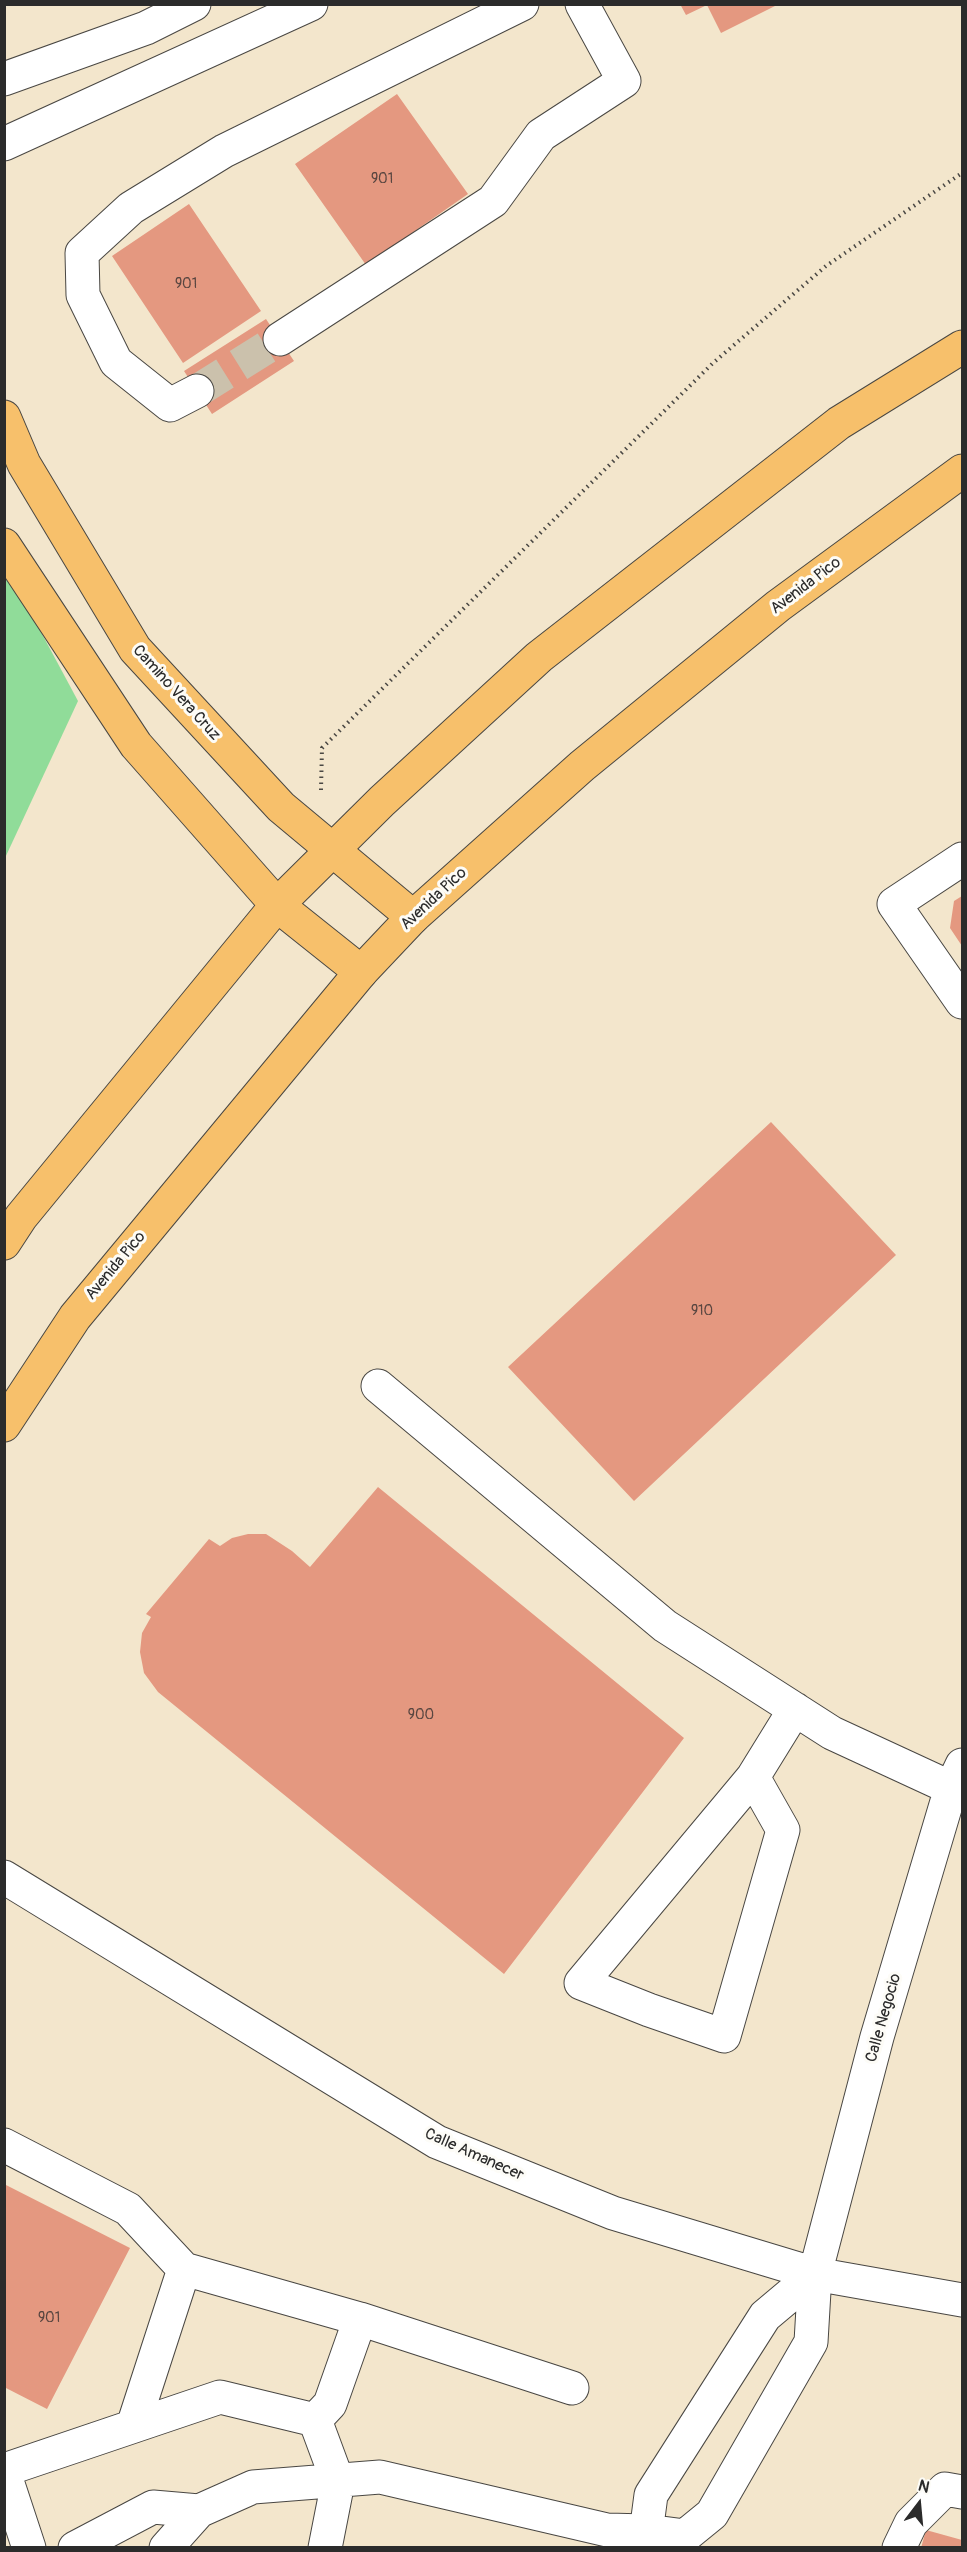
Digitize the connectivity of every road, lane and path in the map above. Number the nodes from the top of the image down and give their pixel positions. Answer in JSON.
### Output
{"nodes":[{"id":1,"x":194,"y":4,"type":"edge"},
{"id":2,"x":311,"y":4,"type":"edge"},
{"id":3,"x":522,"y":4,"type":"edge"},
{"id":4,"x":582,"y":4,"type":"edge"},
{"id":5,"x":4,"y":78,"type":"edge"},
{"id":6,"x":4,"y":144,"type":"edge"},
{"id":7,"x":963,"y":172,"type":"edge"},
{"id":8,"x":280,"y":339,"type":"tunnel mouth"},
{"id":9,"x":963,"y":347,"type":"edge"},
{"id":10,"x":197,"y":391,"type":"tunnel mouth"},
{"id":11,"x":4,"y":417,"type":"edge"},
{"id":12,"x":963,"y":471,"type":"edge"},
{"id":13,"x":4,"y":545,"type":"edge"},
{"id":14,"x":332,"y":849,"type":"junction"},
{"id":15,"x":963,"y":859,"type":"edge"},
{"id":16,"x":277,"y":905,"type":"junction"},
{"id":17,"x":413,"y":917,"type":"junction"},
{"id":18,"x":361,"y":972,"type":"junction"},
{"id":19,"x":963,"y":1002,"type":"edge"},
{"id":20,"x":4,"y":1243,"type":"edge"},
{"id":21,"x":378,"y":1386,"type":"dead end"},
{"id":22,"x":4,"y":1425,"type":"edge"},
{"id":23,"x":795,"y":1709,"type":"junction"},
{"id":24,"x":957,"y":1776,"type":"edge"},
{"id":25,"x":753,"y":1777,"type":"junction"},
{"id":26,"x":4,"y":1876,"type":"edge"},
{"id":27,"x":4,"y":2145,"type":"edge"},
{"id":28,"x":184,"y":2269,"type":"junction"},
{"id":29,"x":815,"y":2274,"type":"junction"},
{"id":30,"x":963,"y":2300,"type":"edge"},
{"id":31,"x":360,"y":2319,"type":"junction"},
{"id":32,"x":572,"y":2388,"type":"dead end"},
{"id":33,"x":315,"y":2420,"type":"junction"},
{"id":34,"x":133,"y":2426,"type":"junction"},
{"id":35,"x":4,"y":2471,"type":"edge"},
{"id":36,"x":338,"y":2482,"type":"junction"},
{"id":37,"x":963,"y":2492,"type":"edge"},
{"id":38,"x":199,"y":2511,"type":"junction"},
{"id":39,"x":646,"y":2539,"type":"edge"},
{"id":40,"x":29,"y":2547,"type":"edge"},
{"id":41,"x":75,"y":2547,"type":"edge"},
{"id":42,"x":166,"y":2547,"type":"edge"},
{"id":43,"x":324,"y":2547,"type":"edge"},
{"id":44,"x":899,"y":2547,"type":"edge"}],
"edges":[{"from":1,"to":5,"type":"street"},
{"from":2,"to":6,"type":"street"},
{"from":3,"to":10,"type":"street"},
{"from":4,"to":8,"type":"street"},
{"from":7,"to":14,"type":"path"},
{"from":9,"to":14,"type":"main road"},
{"from":11,"to":14,"type":"main road","name":"Camino Vera Cruz"},
{"from":12,"to":17,"type":"main road","name":"Avenida Pico"},
{"from":13,"to":16,"type":"main road"},
{"from":14,"to":16,"type":"main road"},
{"from":14,"to":17,"type":"main road","name":"Camino Vera Cruz"},
{"from":15,"to":19,"type":"street"},
{"from":16,"to":18,"type":"main road"},
{"from":16,"to":20,"type":"main road"},
{"from":17,"to":18,"type":"main road","name":"Avenida Pico"},
{"from":18,"to":22,"type":"main road","name":"Avenida Pico"},
{"from":21,"to":23,"type":"street"},
{"from":23,"to":24,"type":"street"},
{"from":23,"to":25,"type":"street"},
{"from":24,"to":29,"type":"street","name":"Calle Negocio"},
{"from":25,"to":25,"type":"street"},
{"from":26,"to":29,"type":"street","name":"Calle Amanecer"},
{"from":27,"to":28,"type":"street"},
{"from":28,"to":31,"type":"street"},
{"from":28,"to":34,"type":"street"},
{"from":29,"to":30,"type":"street","name":"Calle Amanecer"},
{"from":29,"to":39,"type":"street"},
{"from":29,"to":39,"type":"street","name":"Calle Negocio"},
{"from":31,"to":32,"type":"street"},
{"from":31,"to":33,"type":"street"},
{"from":33,"to":34,"type":"street"},
{"from":33,"to":36,"type":"street"},
{"from":34,"to":35,"type":"street"},
{"from":35,"to":40,"type":"street"},
{"from":36,"to":38,"type":"street","name":"Calle Negocio"},
{"from":36,"to":39,"type":"street","name":"Calle Negocio"},
{"from":36,"to":43,"type":"street"},
{"from":37,"to":44,"type":"street"},
{"from":38,"to":41,"type":"street"},
{"from":38,"to":42,"type":"street"}]}
